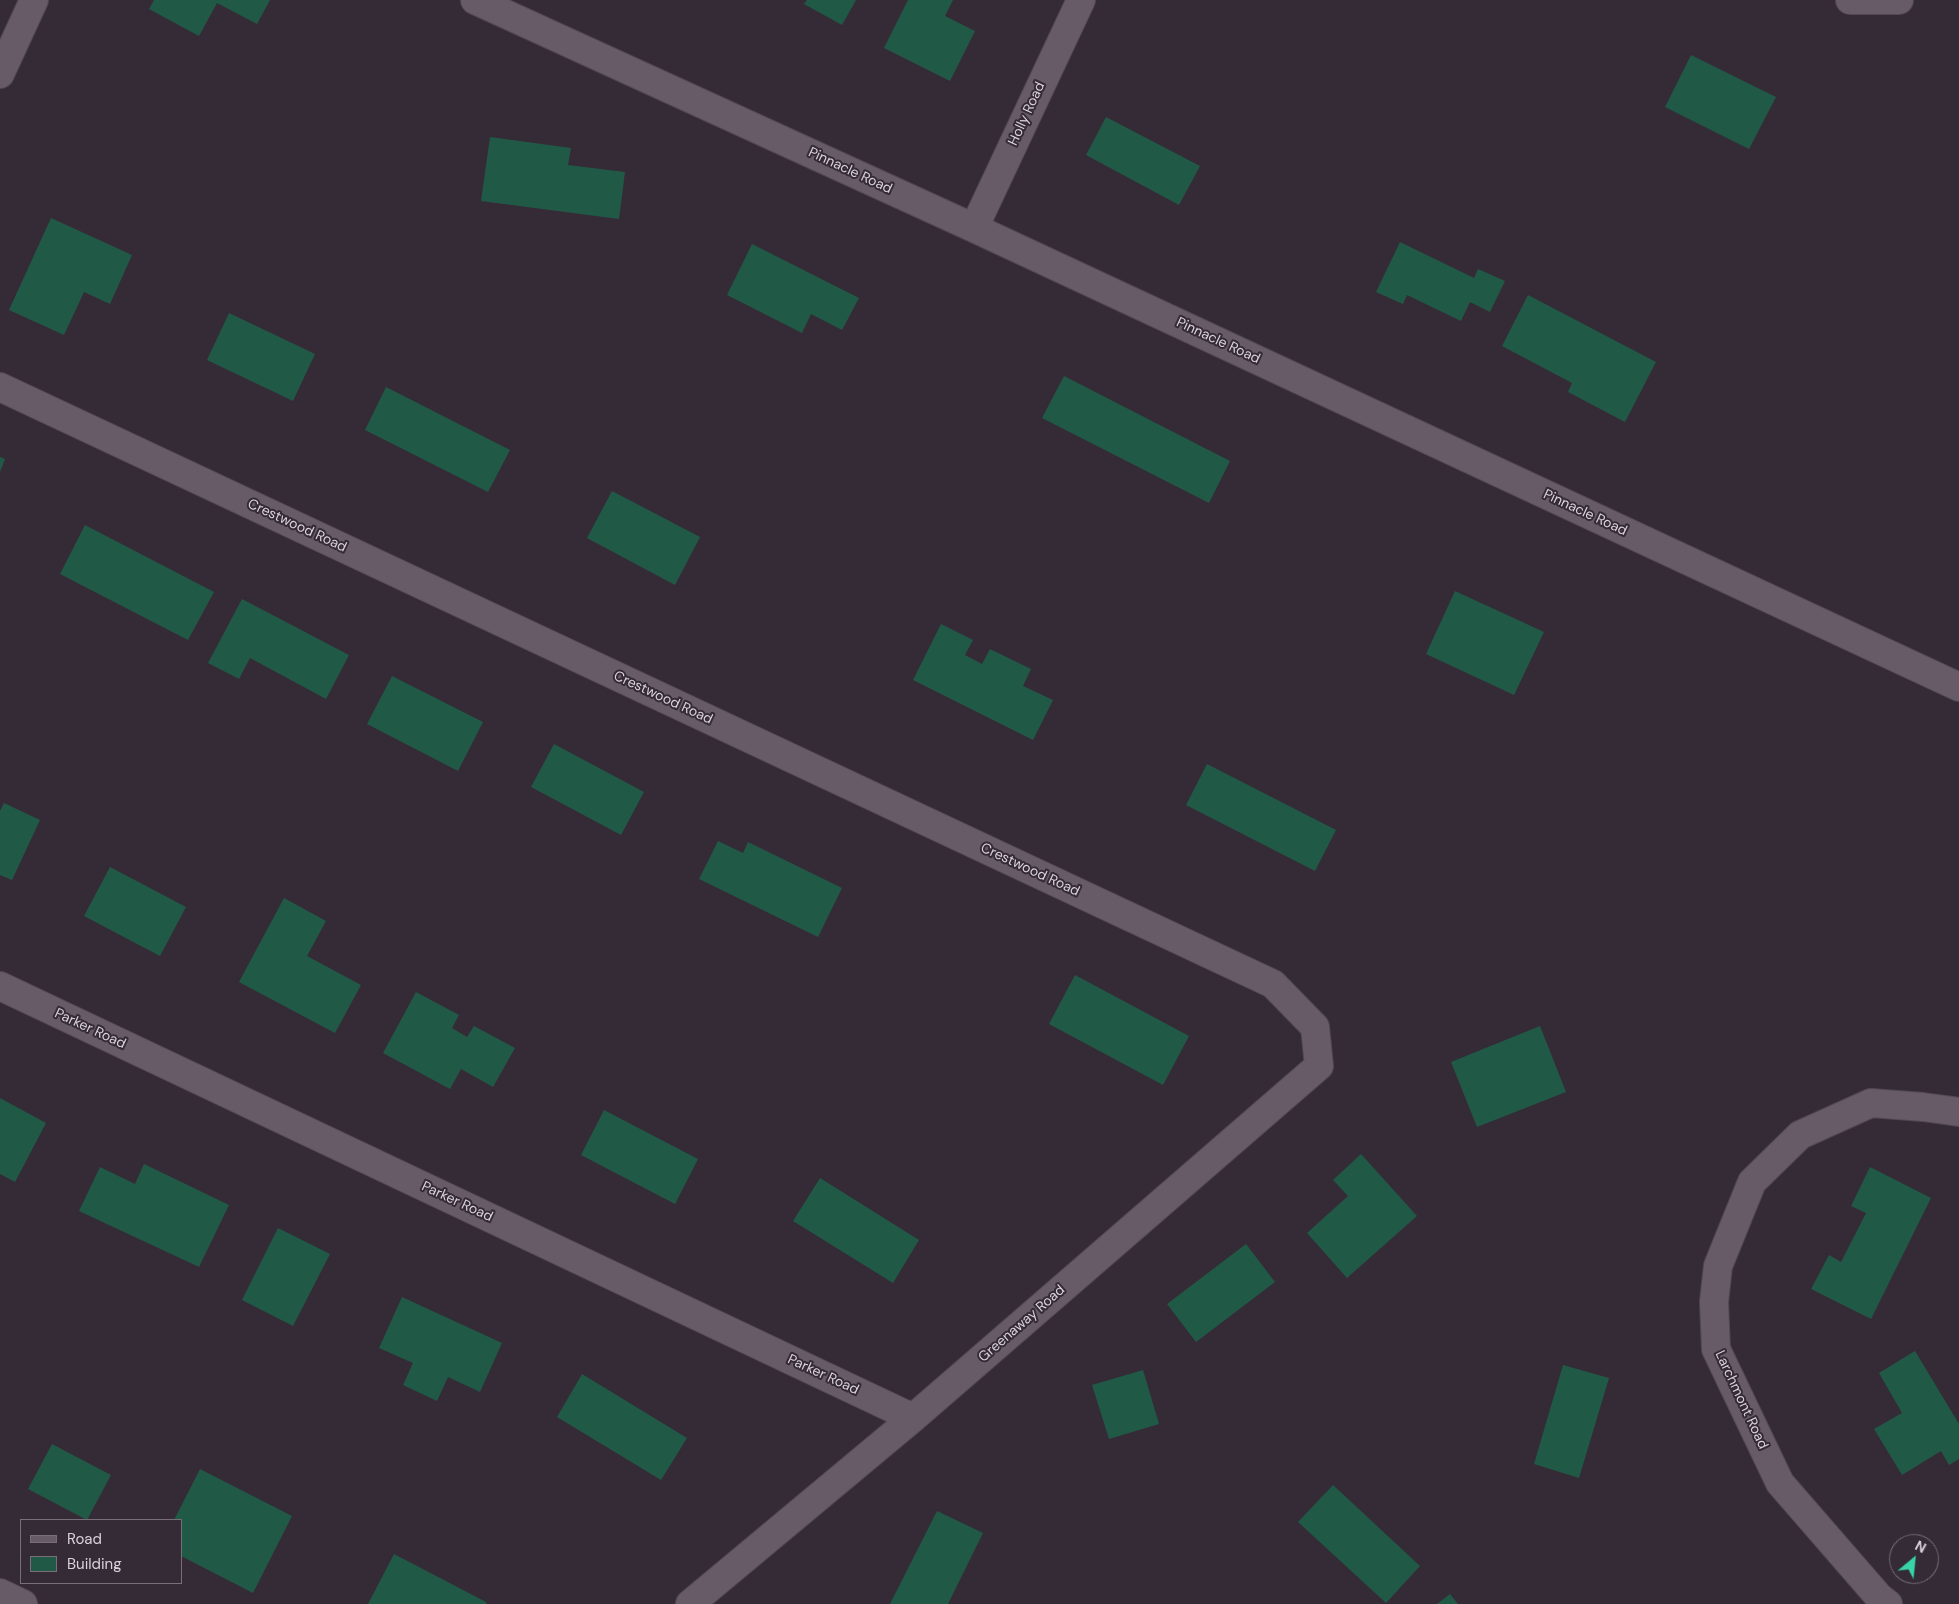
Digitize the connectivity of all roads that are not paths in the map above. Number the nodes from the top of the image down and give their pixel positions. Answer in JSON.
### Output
{"nodes":[{"id":1,"x":34,"y":0,"type":"edge"},
{"id":2,"x":475,"y":0,"type":"edge"},
{"id":3,"x":1081,"y":0,"type":"edge"},
{"id":4,"x":1850,"y":0,"type":"edge"},
{"id":5,"x":1899,"y":0,"type":"edge"},
{"id":6,"x":0,"y":74,"type":"edge"},
{"id":7,"x":974,"y":228,"type":"junction"},
{"id":8,"x":0,"y":387,"type":"edge"},
{"id":9,"x":1959,"y":687,"type":"edge"},
{"id":10,"x":0,"y":986,"type":"edge"},
{"id":11,"x":1314,"y":1026,"type":"joint"},
{"id":12,"x":1959,"y":1112,"type":"edge"},
{"id":13,"x":913,"y":1418,"type":"junction"},
{"id":14,"x":0,"y":1593,"type":"edge"},
{"id":15,"x":23,"y":1604,"type":"edge"},
{"id":16,"x":690,"y":1604,"type":"edge"},
{"id":17,"x":1888,"y":1604,"type":"edge"}],
"edges":[{"from":1,"to":6,"type":"street"},
{"from":2,"to":7,"type":"street","name":"Pinnacle Road"},
{"from":3,"to":7,"type":"street","name":"Holly Road"},
{"from":4,"to":5,"type":"street"},
{"from":7,"to":9,"type":"street","name":"Pinnacle Road"},
{"from":8,"to":11,"type":"street","name":"Crestwood Road"},
{"from":10,"to":13,"type":"street","name":"Parker Road"},
{"from":11,"to":13,"type":"street","name":"Greenaway Road"},
{"from":12,"to":17,"type":"street","name":"Larchmont Road"},
{"from":13,"to":16,"type":"street","name":"Greenaway Road"},
{"from":14,"to":15,"type":"street"}]}
